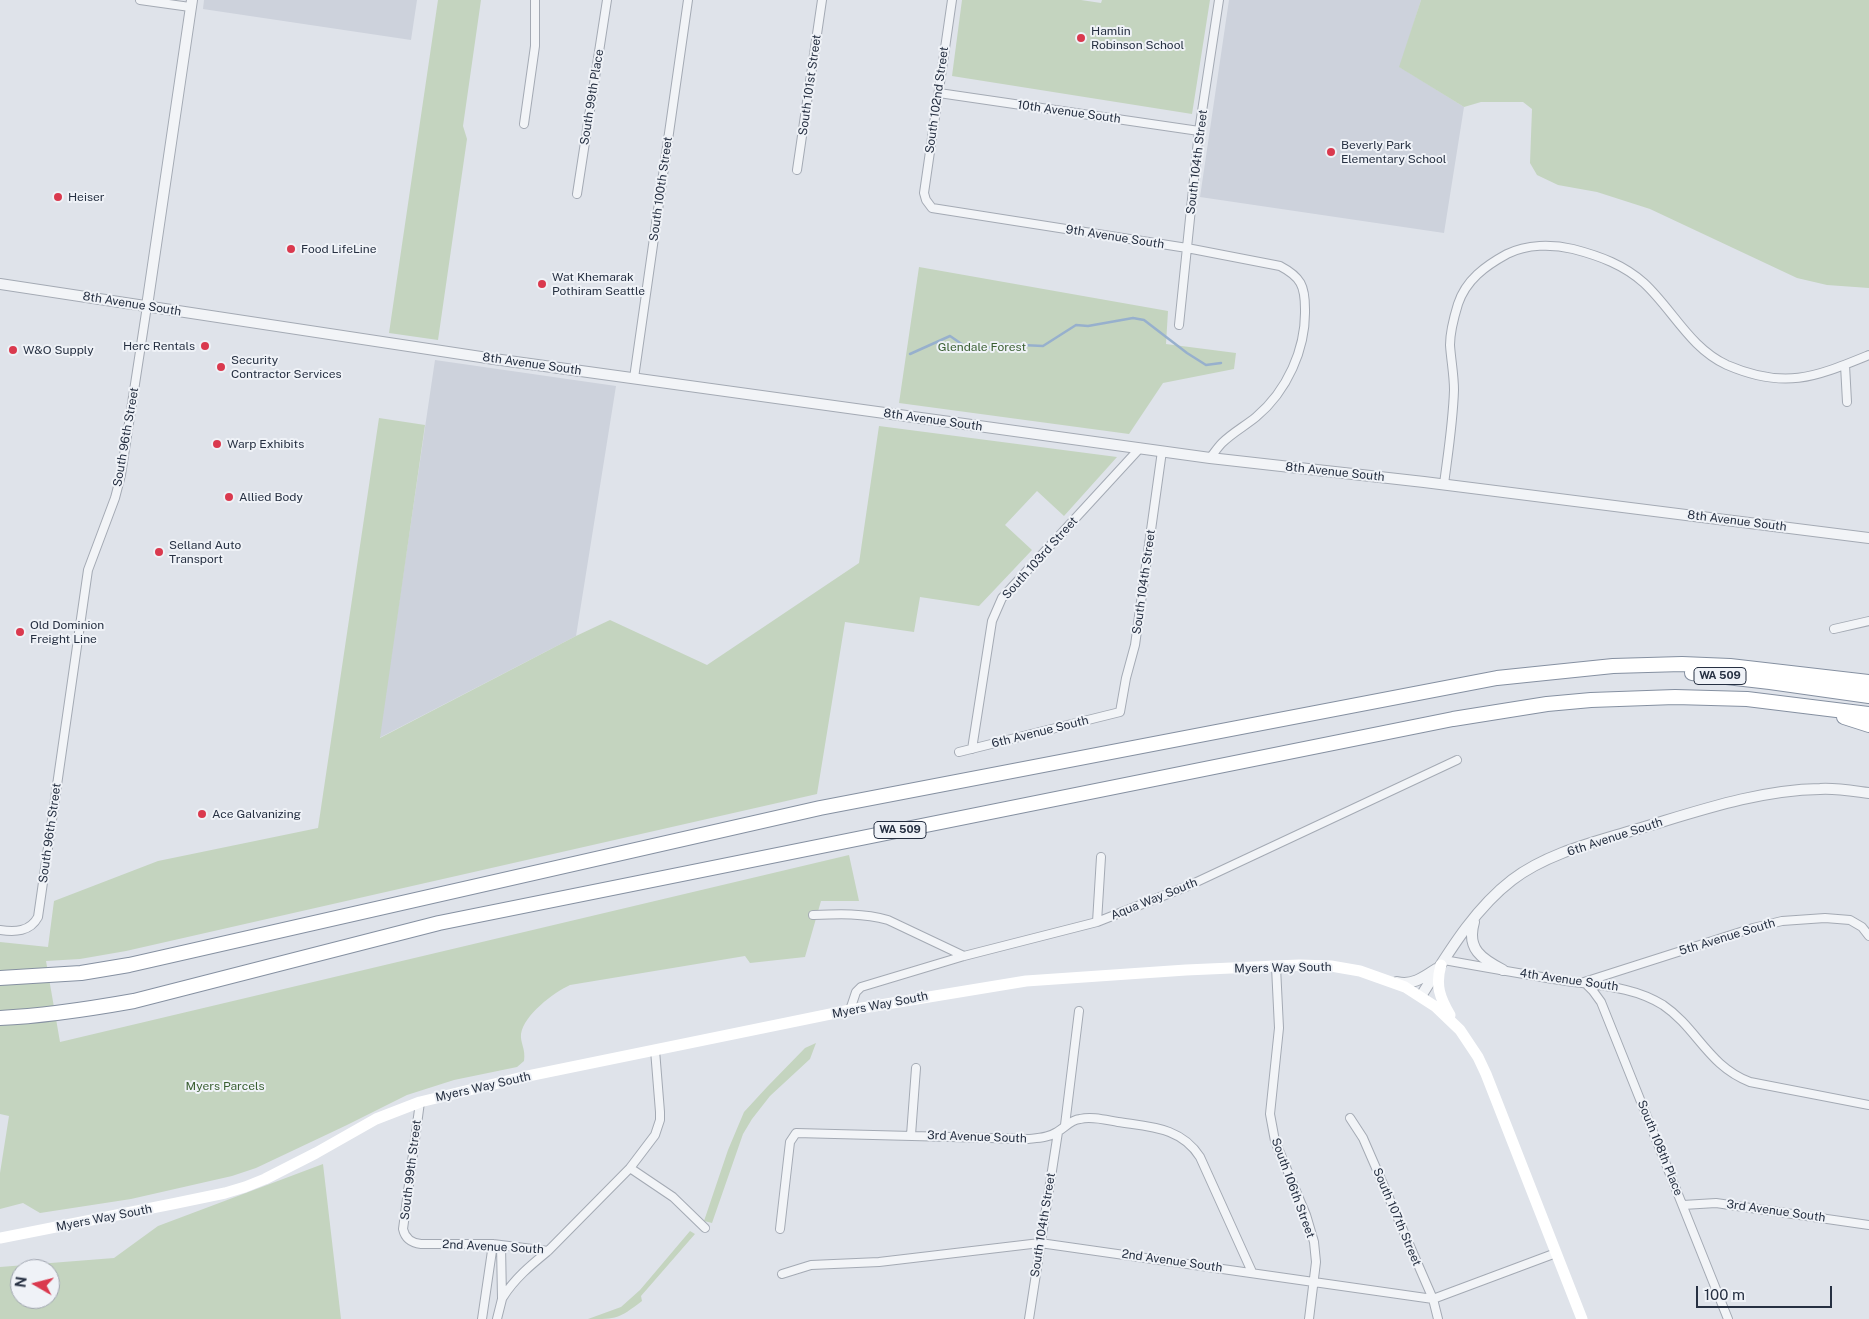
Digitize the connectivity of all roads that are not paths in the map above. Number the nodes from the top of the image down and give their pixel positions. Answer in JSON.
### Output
{"nodes":[{"id":1,"x":140,"y":0,"type":"edge"},
{"id":2,"x":535,"y":0,"type":"edge"},
{"id":3,"x":607,"y":0,"type":"edge"},
{"id":4,"x":688,"y":0,"type":"edge"},
{"id":5,"x":822,"y":0,"type":"edge"},
{"id":6,"x":952,"y":0,"type":"edge"},
{"id":7,"x":1219,"y":0,"type":"edge"},
{"id":8,"x":191,"y":4,"type":"edge"},
{"id":9,"x":938,"y":93,"type":"junction"},
{"id":10,"x":524,"y":124,"type":"dead end"},
{"id":11,"x":1199,"y":132,"type":"junction"},
{"id":12,"x":797,"y":170,"type":"dead end"},
{"id":13,"x":577,"y":194,"type":"dead end"},
{"id":14,"x":926,"y":200,"type":"joint"},
{"id":15,"x":1187,"y":248,"type":"junction"},
{"id":16,"x":0,"y":284,"type":"edge"},
{"id":17,"x":147,"y":306,"type":"junction"},
{"id":18,"x":1180,"y":325,"type":"dead end"},
{"id":19,"x":1869,"y":355,"type":"edge"},
{"id":20,"x":1845,"y":365,"type":"junction"},
{"id":21,"x":634,"y":378,"type":"junction"},
{"id":22,"x":1847,"y":402,"type":"dead end"},
{"id":23,"x":1140,"y":448,"type":"junction"},
{"id":24,"x":1162,"y":451,"type":"junction"},
{"id":25,"x":1210,"y":458,"type":"junction"},
{"id":26,"x":1444,"y":484,"type":"junction"},
{"id":27,"x":1869,"y":538,"type":"edge"},
{"id":28,"x":1869,"y":621,"type":"edge"},
{"id":29,"x":1834,"y":630,"type":"dead end"},
{"id":30,"x":1569,"y":671,"type":"junction"},
{"id":31,"x":1869,"y":682,"type":"edge"},
{"id":32,"x":1869,"y":696,"type":"edge"},
{"id":33,"x":1808,"y":705,"type":"junction"},
{"id":34,"x":1120,"y":712,"type":"joint"},
{"id":35,"x":1869,"y":714,"type":"edge"},
{"id":36,"x":1869,"y":725,"type":"edge"},
{"id":37,"x":972,"y":749,"type":"junction"},
{"id":38,"x":959,"y":752,"type":"dead end"},
{"id":39,"x":1457,"y":760,"type":"dead end"},
{"id":40,"x":1869,"y":792,"type":"edge"},
{"id":41,"x":1101,"y":857,"type":"dead end"},
{"id":42,"x":1477,"y":914,"type":"junction"},
{"id":43,"x":813,"y":915,"type":"dead end"},
{"id":44,"x":1096,"y":922,"type":"junction"},
{"id":45,"x":0,"y":930,"type":"edge"},
{"id":46,"x":1869,"y":936,"type":"edge"},
{"id":47,"x":964,"y":956,"type":"junction"},
{"id":48,"x":1442,"y":962,"type":"junction"},
{"id":49,"x":1276,"y":967,"type":"junction"},
{"id":50,"x":1503,"y":970,"type":"junction"},
{"id":51,"x":0,"y":978,"type":"edge"},
{"id":52,"x":1383,"y":978,"type":"junction"},
{"id":53,"x":1584,"y":982,"type":"junction"},
{"id":54,"x":1421,"y":996,"type":"junction"},
{"id":55,"x":850,"y":1010,"type":"junction"},
{"id":56,"x":1079,"y":1011,"type":"dead end"},
{"id":57,"x":0,"y":1018,"type":"edge"},
{"id":58,"x":1454,"y":1023,"type":"junction"},
{"id":59,"x":656,"y":1050,"type":"junction"},
{"id":60,"x":916,"y":1068,"type":"dead end"},
{"id":61,"x":420,"y":1102,"type":"junction"},
{"id":62,"x":1869,"y":1105,"type":"edge"},
{"id":63,"x":1350,"y":1118,"type":"dead end"},
{"id":64,"x":1065,"y":1125,"type":"junction"},
{"id":65,"x":1058,"y":1132,"type":"junction"},
{"id":66,"x":911,"y":1135,"type":"junction"},
{"id":67,"x":630,"y":1168,"type":"junction"},
{"id":68,"x":1683,"y":1205,"type":"junction"},
{"id":69,"x":1869,"y":1224,"type":"edge"},
{"id":70,"x":705,"y":1228,"type":"dead end"},
{"id":71,"x":780,"y":1229,"type":"dead end"},
{"id":72,"x":0,"y":1238,"type":"edge"},
{"id":73,"x":407,"y":1238,"type":"joint"},
{"id":74,"x":1040,"y":1243,"type":"junction"},
{"id":75,"x":497,"y":1245,"type":"junction"},
{"id":76,"x":548,"y":1251,"type":"junction"},
{"id":77,"x":1556,"y":1253,"type":"junction"},
{"id":78,"x":1252,"y":1272,"type":"junction"},
{"id":79,"x":782,"y":1274,"type":"dead end"},
{"id":80,"x":1314,"y":1281,"type":"junction"},
{"id":81,"x":502,"y":1299,"type":"junction"},
{"id":82,"x":1432,"y":1299,"type":"junction"},
{"id":83,"x":1580,"y":1317,"type":"edge"},
{"id":84,"x":482,"y":1319,"type":"edge"},
{"id":85,"x":497,"y":1319,"type":"edge"},
{"id":86,"x":1029,"y":1319,"type":"edge"},
{"id":87,"x":1309,"y":1319,"type":"edge"},
{"id":88,"x":1438,"y":1319,"type":"edge"},
{"id":89,"x":1728,"y":1319,"type":"edge"}],
"edges":[{"from":1,"to":8,"type":"street"},
{"from":2,"to":10,"type":"street"},
{"from":3,"to":13,"type":"street","name":"South 99th Place"},
{"from":4,"to":21,"type":"street","name":"South 100th Street"},
{"from":5,"to":12,"type":"street","name":"South 101st Street"},
{"from":6,"to":9,"type":"street","name":"South 102nd Street"},
{"from":7,"to":11,"type":"street","name":"South 104th Street"},
{"from":8,"to":17,"type":"street","name":"South 96th Street"},
{"from":9,"to":11,"type":"street","name":"10th Avenue South"},
{"from":9,"to":14,"type":"street","name":"South 102nd Street"},
{"from":11,"to":15,"type":"street","name":"South 104th Street"},
{"from":14,"to":15,"type":"street","name":"9th Avenue South"},
{"from":15,"to":18,"type":"street","name":"South 104th Street"},
{"from":15,"to":25,"type":"street","name":"9th Avenue South"},
{"from":16,"to":17,"type":"street","name":"8th Avenue South"},
{"from":17,"to":21,"type":"street","name":"8th Avenue South"},
{"from":17,"to":45,"type":"street","name":"South 96th Street"},
{"from":19,"to":20,"type":"street"},
{"from":20,"to":22,"type":"street"},
{"from":20,"to":26,"type":"street"},
{"from":21,"to":23,"type":"street","name":"8th Avenue South"},
{"from":23,"to":24,"type":"street","name":"8th Avenue South"},
{"from":23,"to":37,"type":"street","name":"South 103rd Street"},
{"from":24,"to":25,"type":"street","name":"8th Avenue South"},
{"from":24,"to":34,"type":"street","name":"South 104th Street"},
{"from":25,"to":26,"type":"street","name":"8th Avenue South"},
{"from":26,"to":27,"type":"street","name":"8th Avenue South"},
{"from":28,"to":29,"type":"street"},
{"from":30,"to":31,"type":"highway"},
{"from":30,"to":32,"type":"highway","number":"WA 509"},
{"from":30,"to":51,"type":"highway","number":"WA 509"},
{"from":33,"to":35,"type":"highway","number":"WA 509"},
{"from":33,"to":36,"type":"highway"},
{"from":33,"to":57,"type":"highway","number":"WA 509"},
{"from":34,"to":37,"type":"street","name":"6th Avenue South"},
{"from":37,"to":38,"type":"street","name":"6th Avenue South"},
{"from":39,"to":44,"type":"street","name":"Aqua Way South"},
{"from":40,"to":42,"type":"street","name":"6th Avenue South"},
{"from":41,"to":44,"type":"street"},
{"from":42,"to":48,"type":"street","name":"6th Avenue South"},
{"from":42,"to":50,"type":"street"},
{"from":43,"to":47,"type":"street"},
{"from":44,"to":47,"type":"street","name":"Aqua Way South"},
{"from":46,"to":53,"type":"street","name":"5th Avenue South"},
{"from":47,"to":55,"type":"street","name":"Aqua Way South"},
{"from":48,"to":50,"type":"street","name":"4th Avenue South"},
{"from":48,"to":52,"type":"street"},
{"from":48,"to":54,"type":"street","name":"6th Avenue South"},
{"from":48,"to":58,"type":"main road"},
{"from":49,"to":52,"type":"main road","name":"Myers Way South"},
{"from":49,"to":55,"type":"main road","name":"Myers Way South"},
{"from":49,"to":80,"type":"street","name":"South 106th Street"},
{"from":50,"to":53,"type":"street","name":"4th Avenue South"},
{"from":52,"to":54,"type":"main road","name":"Myers Way South"},
{"from":53,"to":62,"type":"street","name":"4th Avenue South"},
{"from":53,"to":68,"type":"street","name":"South 108th Place"},
{"from":54,"to":58,"type":"main road","name":"Myers Way South"},
{"from":55,"to":59,"type":"main road","name":"Myers Way South"},
{"from":56,"to":64,"type":"street"},
{"from":58,"to":77,"type":"main road","name":"Myers Way South"},
{"from":59,"to":61,"type":"main road","name":"Myers Way South"},
{"from":59,"to":67,"type":"street"},
{"from":60,"to":66,"type":"street"},
{"from":61,"to":72,"type":"main road","name":"Myers Way South"},
{"from":61,"to":73,"type":"street","name":"South 99th Street"},
{"from":63,"to":82,"type":"street","name":"South 107th Street"},
{"from":64,"to":65,"type":"street","name":"3rd Avenue South"},
{"from":64,"to":78,"type":"street","name":"3rd Avenue South"},
{"from":65,"to":66,"type":"street","name":"3rd Avenue South"},
{"from":65,"to":74,"type":"street","name":"South 104th Street"},
{"from":66,"to":71,"type":"street","name":"3rd Avenue South"},
{"from":67,"to":70,"type":"street"},
{"from":67,"to":76,"type":"street","name":"2nd Avenue South"},
{"from":68,"to":69,"type":"street","name":"3rd Avenue South"},
{"from":68,"to":89,"type":"street","name":"South 108th Place"},
{"from":73,"to":75,"type":"street","name":"2nd Avenue South"},
{"from":74,"to":78,"type":"street","name":"2nd Avenue South"},
{"from":74,"to":79,"type":"street","name":"2nd Avenue South"},
{"from":74,"to":86,"type":"street","name":"South 104th Street"},
{"from":75,"to":76,"type":"street","name":"2nd Avenue South"},
{"from":75,"to":81,"type":"street"},
{"from":75,"to":84,"type":"street"},
{"from":76,"to":81,"type":"street"},
{"from":77,"to":82,"type":"street","name":"2nd Avenue South"},
{"from":77,"to":83,"type":"main road","name":"Myers Way South"},
{"from":78,"to":80,"type":"street","name":"2nd Avenue South"},
{"from":80,"to":82,"type":"street","name":"2nd Avenue South"},
{"from":80,"to":87,"type":"street","name":"South 106th Street"},
{"from":81,"to":85,"type":"street"},
{"from":82,"to":88,"type":"street","name":"South 107th Street"}]}
